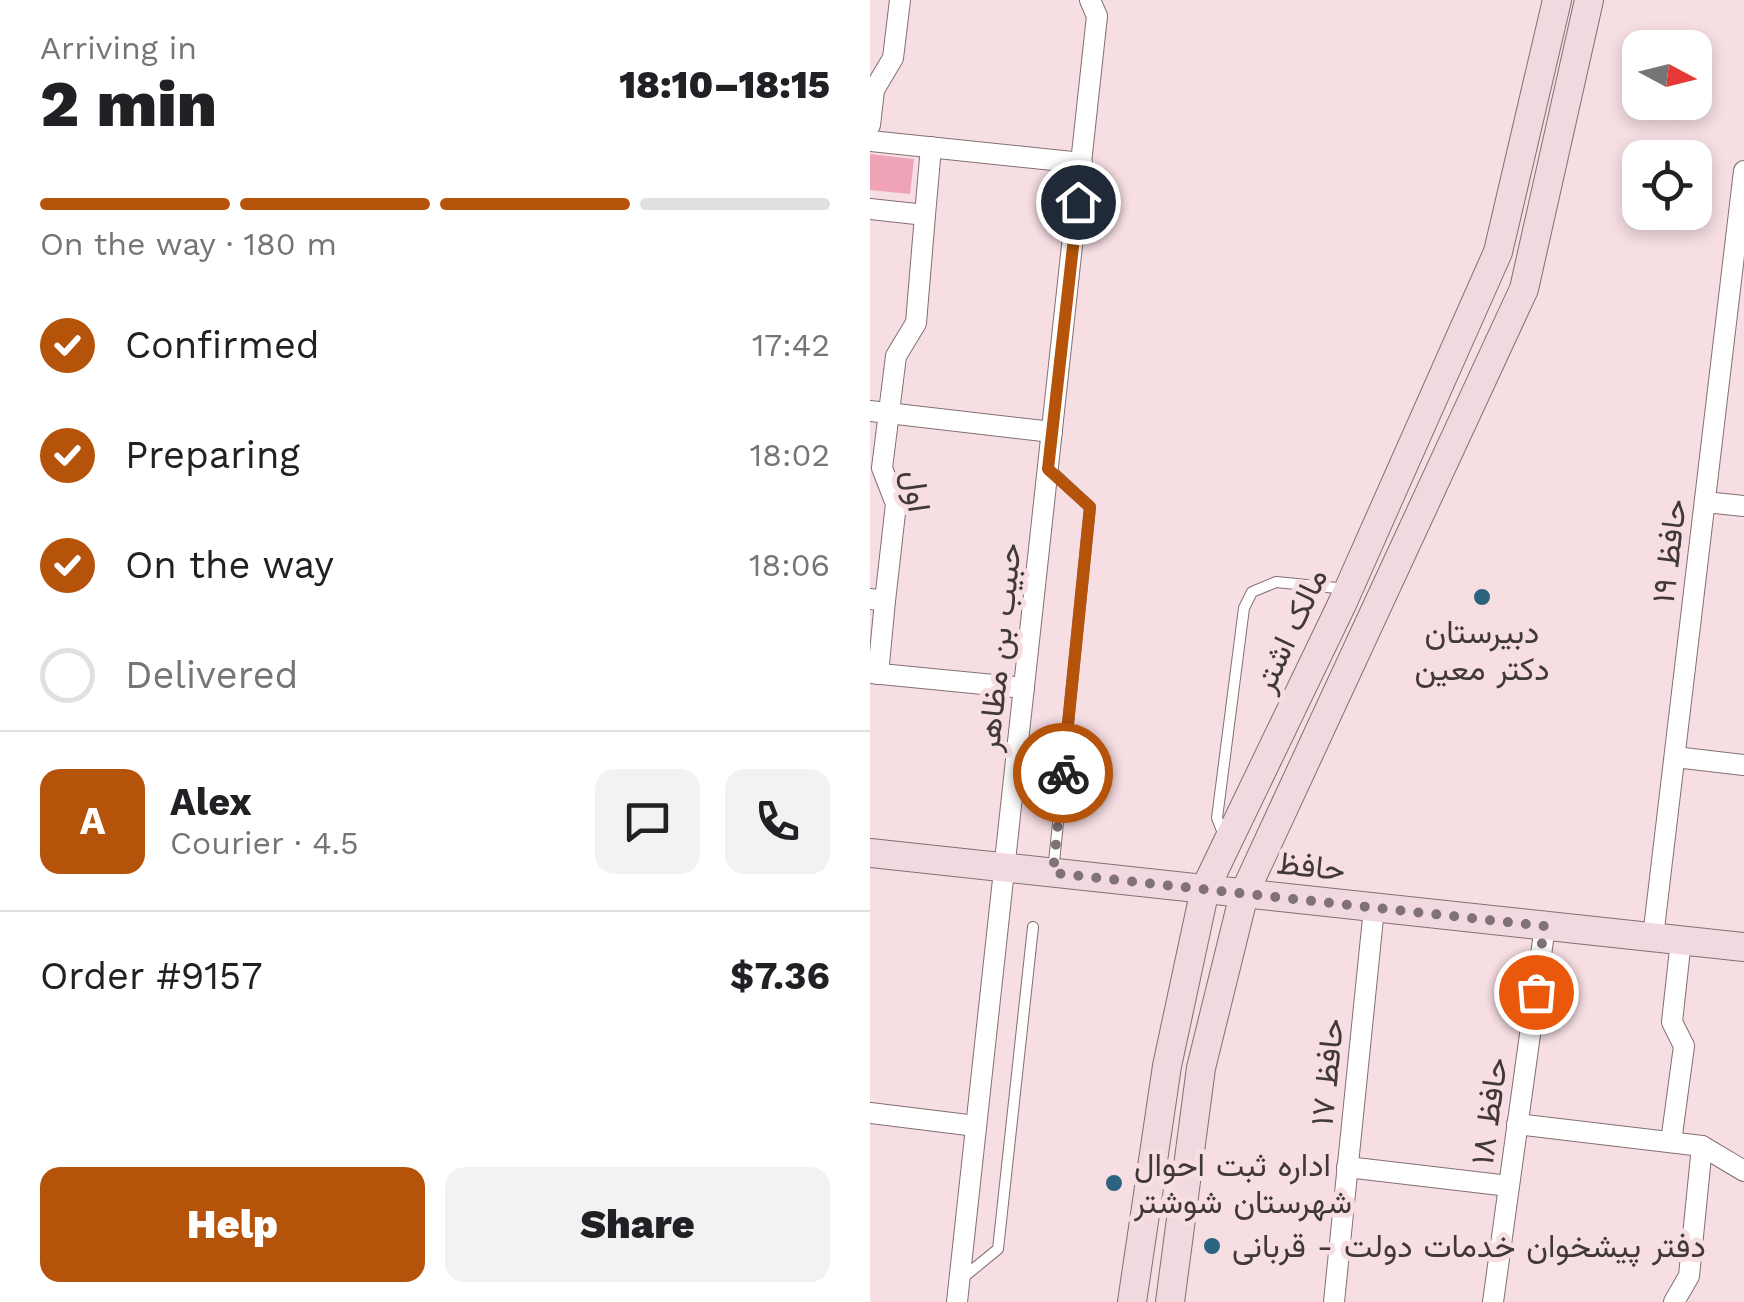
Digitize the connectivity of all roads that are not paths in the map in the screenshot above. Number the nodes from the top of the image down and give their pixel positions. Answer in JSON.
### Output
{"nodes":[{"id":1,"x":900,"y":0,"type":"edge"},
{"id":2,"x":1090,"y":0,"type":"edge"},
{"id":3,"x":1557,"y":0,"type":"edge"},
{"id":4,"x":1588,"y":0,"type":"edge"},
{"id":5,"x":870,"y":125,"type":"edge"},
{"id":6,"x":870,"y":141,"type":"edge"},
{"id":7,"x":932,"y":147,"type":"junction"},
{"id":8,"x":1082,"y":163,"type":"junction"},
{"id":9,"x":1744,"y":171,"type":"edge"},
{"id":10,"x":870,"y":209,"type":"edge"},
{"id":11,"x":925,"y":215,"type":"junction"},
{"id":12,"x":1740,"y":238,"type":"edge"},
{"id":13,"x":879,"y":412,"type":"edge"},
{"id":14,"x":1052,"y":432,"type":"junction"},
{"id":15,"x":1048,"y":469,"type":"junction"},
{"id":16,"x":1705,"y":502,"type":"junction"},
{"id":17,"x":1744,"y":506,"type":"edge"},
{"id":18,"x":1348,"y":589,"type":"junction"},
{"id":19,"x":877,"y":600,"type":"edge"},
{"id":20,"x":874,"y":674,"type":"edge"},
{"id":21,"x":1024,"y":688,"type":"junction"},
{"id":22,"x":1675,"y":757,"type":"junction"},
{"id":23,"x":1744,"y":765,"type":"edge"},
{"id":24,"x":1228,"y":842,"type":"junction"},
{"id":25,"x":870,"y":853,"type":"edge"},
{"id":26,"x":1004,"y":868,"type":"junction"},
{"id":27,"x":1053,"y":873,"type":"junction"},
{"id":28,"x":1205,"y":889,"type":"junction"},
{"id":29,"x":1244,"y":894,"type":"junction"},
{"id":30,"x":1374,"y":908,"type":"junction"},
{"id":31,"x":1544,"y":926,"type":"junction"},
{"id":32,"x":1033,"y":927,"type":"dead end"},
{"id":33,"x":1667,"y":939,"type":"junction"},
{"id":34,"x":1744,"y":947,"type":"edge"},
{"id":35,"x":870,"y":1113,"type":"edge"},
{"id":36,"x":1517,"y":1124,"type":"junction"},
{"id":37,"x":976,"y":1126,"type":"junction"},
{"id":38,"x":1671,"y":1142,"type":"junction"},
{"id":39,"x":1702,"y":1146,"type":"junction"},
{"id":40,"x":1348,"y":1166,"type":"junction"},
{"id":41,"x":1744,"y":1171,"type":"edge"},
{"id":42,"x":1508,"y":1186,"type":"junction"},
{"id":43,"x":959,"y":1280,"type":"junction"},
{"id":44,"x":957,"y":1302,"type":"edge"},
{"id":45,"x":1132,"y":1302,"type":"edge"},
{"id":46,"x":1170,"y":1302,"type":"edge"},
{"id":47,"x":1334,"y":1302,"type":"edge"},
{"id":48,"x":1492,"y":1302,"type":"edge"},
{"id":49,"x":1674,"y":1302,"type":"edge"}],
"edges":[{"from":1,"to":5,"type":"street"},
{"from":2,"to":8,"type":"street","name":"حبیب بن مظاهر"},
{"from":3,"to":18,"type":"street","name":"مالک اشتر"},
{"from":4,"to":29,"type":"street"},
{"from":6,"to":7,"type":"street"},
{"from":7,"to":8,"type":"street"},
{"from":7,"to":11,"type":"street","name":"اول"},
{"from":8,"to":14,"type":"street","name":"حبیب بن مظاهر"},
{"from":9,"to":12,"type":"street","name":"حافظ ۱۹"},
{"from":10,"to":11,"type":"street"},
{"from":11,"to":13,"type":"street","name":"اول"},
{"from":12,"to":16,"type":"street","name":"حافظ ۱۹"},
{"from":13,"to":14,"type":"street"},
{"from":13,"to":19,"type":"street","name":"اول"},
{"from":14,"to":15,"type":"street","name":"حبیب بن مظاهر"},
{"from":15,"to":21,"type":"street","name":"حبیب بن مظاهر"},
{"from":15,"to":27,"type":"lane"},
{"from":16,"to":17,"type":"street"},
{"from":16,"to":22,"type":"street","name":"حافظ ۱۹"},
{"from":18,"to":24,"type":"street","name":"مالک اشتر"},
{"from":18,"to":24,"type":"lane"},
{"from":19,"to":20,"type":"street","name":"اول"},
{"from":20,"to":21,"type":"street"},
{"from":21,"to":26,"type":"street","name":"حبیب بن مظاهر"},
{"from":22,"to":23,"type":"street"},
{"from":22,"to":33,"type":"street","name":"حافظ ۱۹"},
{"from":24,"to":28,"type":"street","name":"مالک اشتر"},
{"from":25,"to":26,"type":"street","name":"حافظ"},
{"from":26,"to":27,"type":"street","name":"حافظ"},
{"from":26,"to":37,"type":"street","name":"حبیب بن مظاهر"},
{"from":27,"to":28,"type":"street","name":"حافظ"},
{"from":28,"to":29,"type":"street","name":"حافظ"},
{"from":28,"to":45,"type":"street","name":"مالک اشتر"},
{"from":29,"to":30,"type":"street","name":"حافظ"},
{"from":29,"to":46,"type":"street"},
{"from":30,"to":31,"type":"street","name":"حافظ"},
{"from":30,"to":40,"type":"street","name":"حافظ ۱۷"},
{"from":31,"to":33,"type":"street","name":"حافظ"},
{"from":31,"to":36,"type":"street","name":"حافظ ۱۸"},
{"from":32,"to":43,"type":"lane"},
{"from":33,"to":34,"type":"street","name":"حافظ"},
{"from":33,"to":38,"type":"street","name":"حافظ ۱۹"},
{"from":35,"to":37,"type":"street"},
{"from":36,"to":38,"type":"street"},
{"from":36,"to":42,"type":"street","name":"حافظ ۱۸"},
{"from":37,"to":43,"type":"street","name":"حبیب بن مظاهر"},
{"from":38,"to":39,"type":"street"},
{"from":39,"to":41,"type":"street"},
{"from":39,"to":49,"type":"street"},
{"from":40,"to":42,"type":"street"},
{"from":40,"to":47,"type":"street","name":"حافظ ۱۷"},
{"from":42,"to":48,"type":"street","name":"حافظ ۱۸"},
{"from":43,"to":44,"type":"street","name":"حبیب بن مظاهر"}]}
